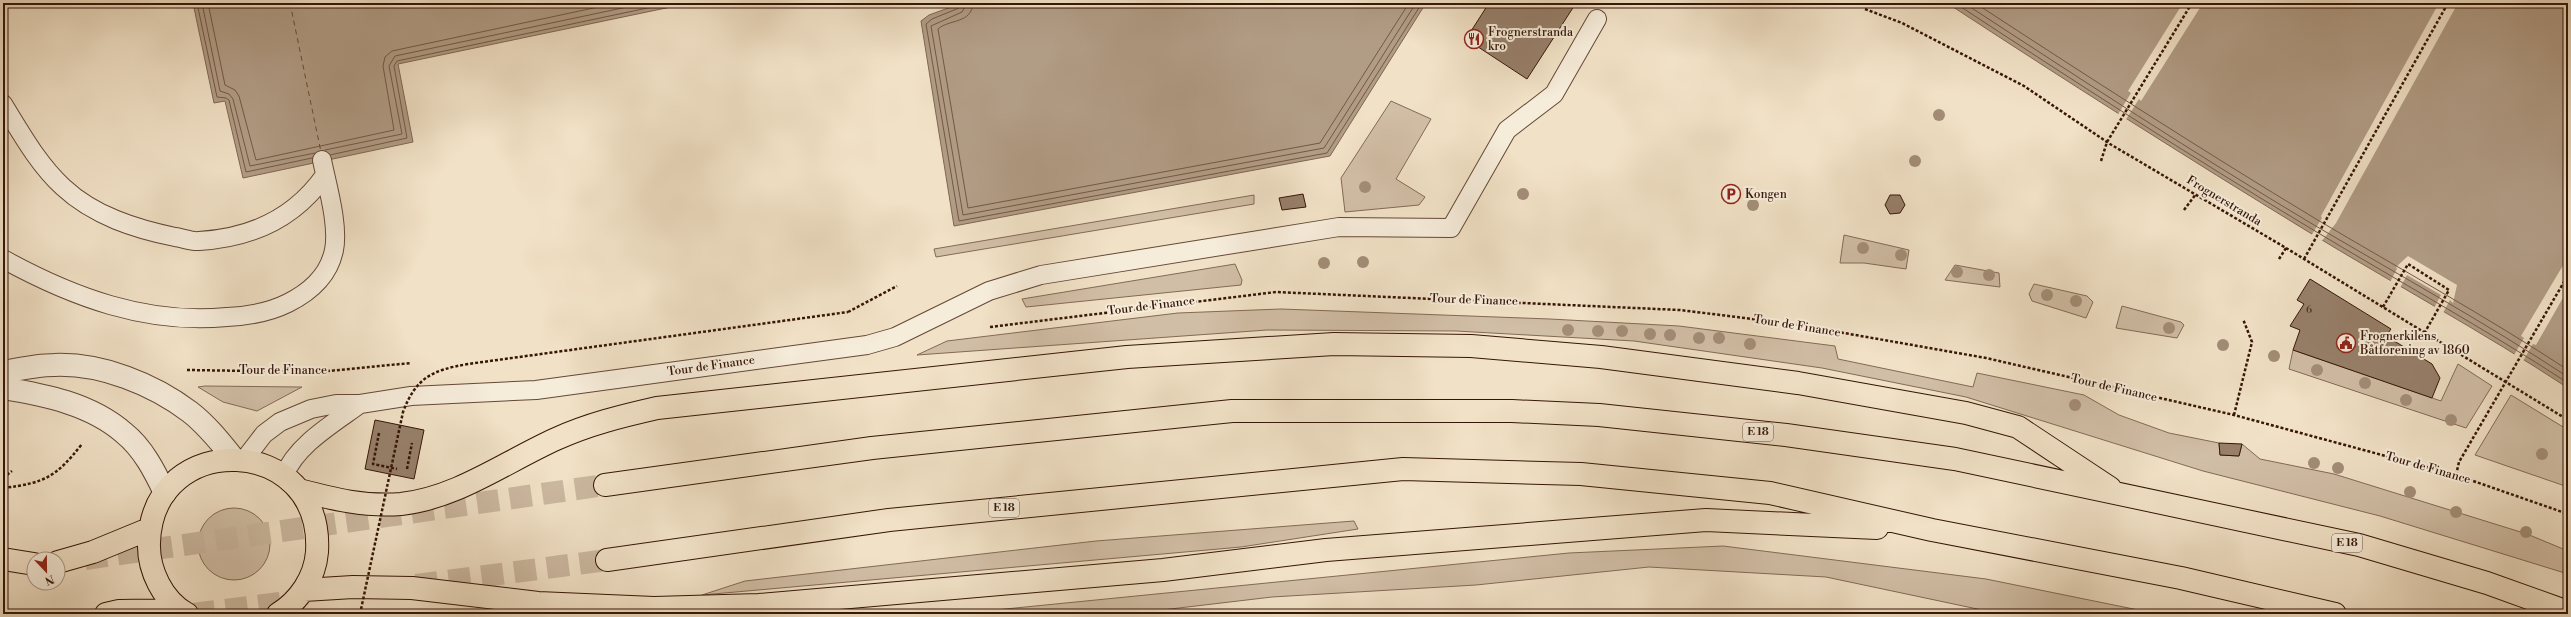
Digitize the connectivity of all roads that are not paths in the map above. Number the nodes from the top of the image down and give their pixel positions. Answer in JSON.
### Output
{"nodes":[{"id":1,"x":1598,"y":19,"type":"dead end"},
{"id":2,"x":3,"y":104,"type":"edge"},
{"id":3,"x":3,"y":258,"type":"edge"},
{"id":4,"x":3,"y":372,"type":"edge"},
{"id":5,"x":3,"y":388,"type":"edge"},
{"id":6,"x":360,"y":404,"type":"junction"},
{"id":7,"x":239,"y":459,"type":"junction"},
{"id":8,"x":292,"y":483,"type":"junction"},
{"id":9,"x":605,"y":485,"type":"tunnel mouth"},
{"id":10,"x":165,"y":493,"type":"junction"},
{"id":11,"x":2121,"y":495,"type":"junction"},
{"id":12,"x":149,"y":530,"type":"junction"},
{"id":13,"x":1932,"y":530,"type":"junction"},
{"id":14,"x":3,"y":559,"type":"edge"},
{"id":15,"x":66,"y":560,"type":"edge"},
{"id":16,"x":606,"y":560,"type":"tunnel mouth"},
{"id":17,"x":26,"y":563,"type":"edge"},
{"id":18,"x":304,"y":590,"type":"junction"},
{"id":19,"x":184,"y":612,"type":"edge"},
{"id":20,"x":2568,"y":612,"type":"edge"},
{"id":21,"x":106,"y":614,"type":"edge"},
{"id":22,"x":278,"y":614,"type":"edge"},
{"id":23,"x":2335,"y":614,"type":"edge"}],
"edges":[{"from":1,"to":6,"type":"lane","name":"Tour de Finance"},
{"from":2,"to":3,"type":"lane"},
{"from":4,"to":7,"type":"street"},
{"from":5,"to":10,"type":"street"},
{"from":6,"to":7,"type":"lane","name":"Tour de Finance"},
{"from":6,"to":8,"type":"lane"},
{"from":7,"to":8,"type":"highway"},
{"from":7,"to":10,"type":"highway"},
{"from":8,"to":11,"type":"highway"},
{"from":8,"to":18,"type":"highway"},
{"from":9,"to":11,"type":"highway","number":"E 18"},
{"from":10,"to":12,"type":"highway"},
{"from":11,"to":20,"type":"highway","number":"E 18"},
{"from":12,"to":15,"type":"highway"},
{"from":12,"to":19,"type":"highway"},
{"from":13,"to":16,"type":"highway","number":"E 18"},
{"from":13,"to":18,"type":"highway"},
{"from":13,"to":23,"type":"highway","number":"E 18"},
{"from":14,"to":17,"type":"highway"},
{"from":18,"to":22,"type":"highway"},
{"from":19,"to":21,"type":"highway"}]}
